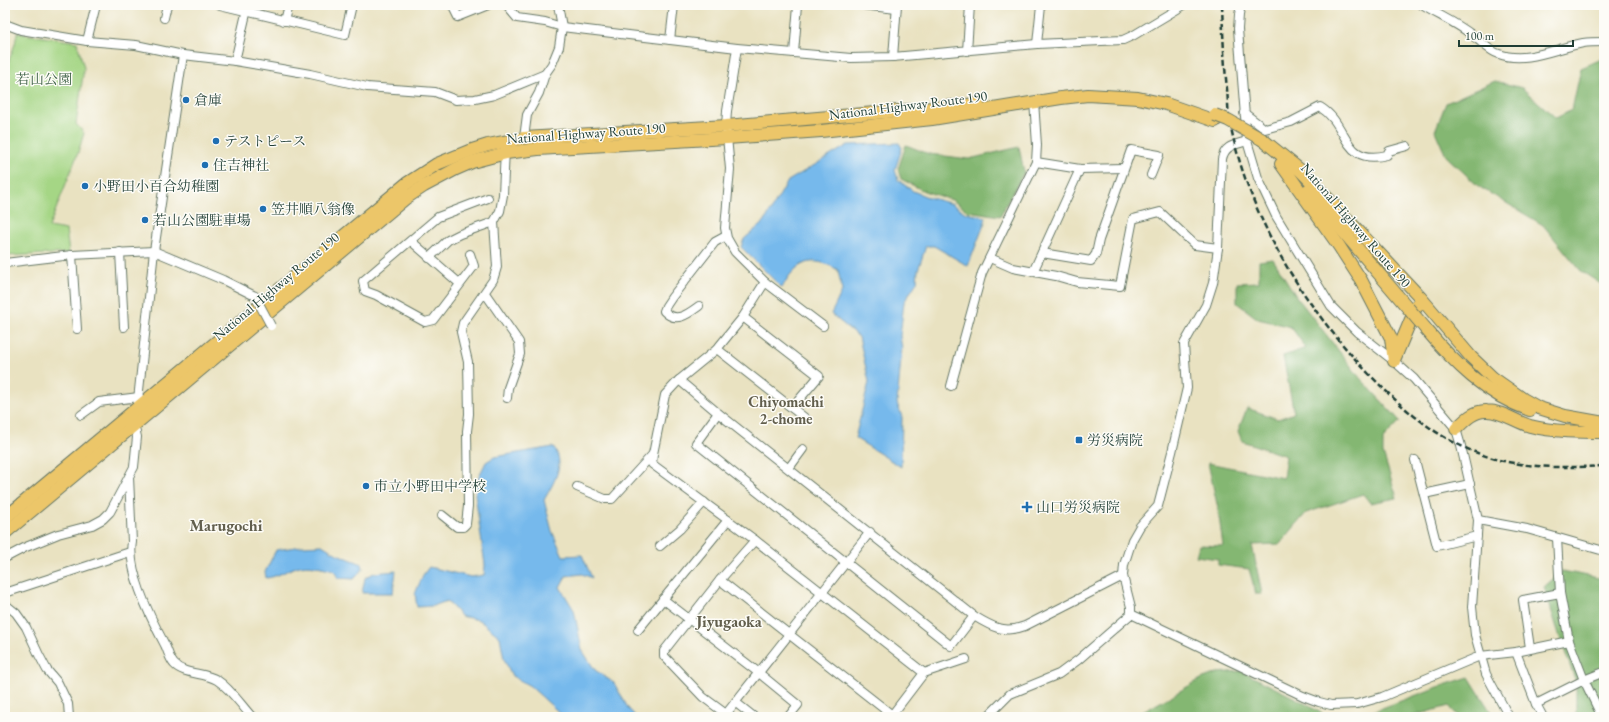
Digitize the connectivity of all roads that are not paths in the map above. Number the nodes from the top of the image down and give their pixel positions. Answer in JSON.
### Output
{"nodes":[{"id":1,"x":96,"y":5,"type":"edge"},
{"id":2,"x":167,"y":5,"type":"edge"},
{"id":3,"x":220,"y":5,"type":"edge"},
{"id":4,"x":288,"y":5,"type":"edge"},
{"id":5,"x":352,"y":5,"type":"edge"},
{"id":6,"x":452,"y":5,"type":"edge"},
{"id":7,"x":488,"y":5,"type":"edge"},
{"id":8,"x":506,"y":5,"type":"edge"},
{"id":9,"x":558,"y":5,"type":"edge"},
{"id":10,"x":674,"y":5,"type":"edge"},
{"id":11,"x":798,"y":5,"type":"edge"},
{"id":12,"x":863,"y":5,"type":"edge"},
{"id":13,"x":970,"y":5,"type":"edge"},
{"id":14,"x":1042,"y":5,"type":"edge"},
{"id":15,"x":1184,"y":5,"type":"edge"},
{"id":16,"x":1241,"y":5,"type":"edge"},
{"id":17,"x":1422,"y":5,"type":"edge"},
{"id":18,"x":897,"y":7,"type":"edge"},
{"id":19,"x":247,"y":8,"type":"edge"},
{"id":20,"x":164,"y":18,"type":"dead end"},
{"id":21,"x":284,"y":21,"type":"junction"},
{"id":22,"x":5,"y":24,"type":"edge"},
{"id":23,"x":562,"y":27,"type":"junction"},
{"id":24,"x":670,"y":40,"type":"junction"},
{"id":25,"x":88,"y":41,"type":"junction"},
{"id":26,"x":1604,"y":42,"type":"edge"},
{"id":27,"x":1037,"y":44,"type":"junction"},
{"id":28,"x":737,"y":48,"type":"junction"},
{"id":29,"x":967,"y":51,"type":"junction"},
{"id":30,"x":794,"y":53,"type":"junction"},
{"id":31,"x":183,"y":55,"type":"junction"},
{"id":32,"x":893,"y":57,"type":"junction"},
{"id":33,"x":235,"y":62,"type":"junction"},
{"id":34,"x":545,"y":74,"type":"junction"},
{"id":35,"x":1034,"y":101,"type":"junction"},
{"id":36,"x":1244,"y":113,"type":"junction"},
{"id":37,"x":727,"y":132,"type":"junction"},
{"id":38,"x":524,"y":138,"type":"junction"},
{"id":39,"x":1247,"y":141,"type":"junction"},
{"id":40,"x":1262,"y":144,"type":"junction"},
{"id":41,"x":1407,"y":146,"type":"dead end"},
{"id":42,"x":505,"y":147,"type":"junction"},
{"id":43,"x":1036,"y":162,"type":"junction"},
{"id":44,"x":1281,"y":164,"type":"junction"},
{"id":45,"x":1124,"y":168,"type":"junction"},
{"id":46,"x":1080,"y":169,"type":"junction"},
{"id":47,"x":1151,"y":175,"type":"dead end"},
{"id":48,"x":488,"y":198,"type":"dead end"},
{"id":49,"x":494,"y":222,"type":"junction"},
{"id":50,"x":726,"y":236,"type":"junction"},
{"id":51,"x":411,"y":241,"type":"junction"},
{"id":52,"x":1218,"y":248,"type":"junction"},
{"id":53,"x":154,"y":251,"type":"junction"},
{"id":54,"x":120,"y":252,"type":"junction"},
{"id":55,"x":1042,"y":253,"type":"junction"},
{"id":56,"x":470,"y":254,"type":"dead end"},
{"id":57,"x":72,"y":255,"type":"junction"},
{"id":58,"x":428,"y":258,"type":"junction"},
{"id":59,"x":990,"y":258,"type":"junction"},
{"id":60,"x":5,"y":263,"type":"edge"},
{"id":61,"x":1033,"y":272,"type":"junction"},
{"id":62,"x":765,"y":282,"type":"junction"},
{"id":63,"x":459,"y":283,"type":"junction"},
{"id":64,"x":485,"y":293,"type":"junction"},
{"id":65,"x":1420,"y":297,"type":"junction"},
{"id":66,"x":699,"y":306,"type":"dead end"},
{"id":67,"x":743,"y":317,"type":"junction"},
{"id":68,"x":271,"y":326,"type":"dead end"},
{"id":69,"x":823,"y":326,"type":"dead end"},
{"id":70,"x":124,"y":327,"type":"dead end"},
{"id":71,"x":77,"y":329,"type":"dead end"},
{"id":72,"x":717,"y":348,"type":"junction"},
{"id":73,"x":1394,"y":361,"type":"junction"},
{"id":74,"x":679,"y":380,"type":"junction"},
{"id":75,"x":951,"y":386,"type":"dead end"},
{"id":76,"x":507,"y":398,"type":"dead end"},
{"id":77,"x":138,"y":403,"type":"junction"},
{"id":78,"x":792,"y":408,"type":"junction"},
{"id":79,"x":718,"y":413,"type":"junction"},
{"id":80,"x":81,"y":415,"type":"dead end"},
{"id":81,"x":806,"y":419,"type":"dead end"},
{"id":82,"x":134,"y":424,"type":"junction"},
{"id":83,"x":1604,"y":424,"type":"edge"},
{"id":84,"x":1456,"y":429,"type":"junction"},
{"id":85,"x":1604,"y":432,"type":"edge"},
{"id":86,"x":803,"y":449,"type":"dead end"},
{"id":87,"x":652,"y":454,"type":"junction"},
{"id":88,"x":1415,"y":460,"type":"dead end"},
{"id":89,"x":788,"y":468,"type":"junction"},
{"id":90,"x":129,"y":477,"type":"junction"},
{"id":91,"x":1470,"y":484,"type":"junction"},
{"id":92,"x":577,"y":487,"type":"dead end"},
{"id":93,"x":1424,"y":494,"type":"junction"},
{"id":94,"x":704,"y":502,"type":"junction"},
{"id":95,"x":442,"y":515,"type":"dead end"},
{"id":96,"x":5,"y":518,"type":"edge"},
{"id":97,"x":728,"y":520,"type":"junction"},
{"id":98,"x":1478,"y":520,"type":"junction"},
{"id":99,"x":870,"y":532,"type":"junction"},
{"id":100,"x":5,"y":533,"type":"edge"},
{"id":101,"x":1477,"y":536,"type":"junction"},
{"id":102,"x":1557,"y":538,"type":"junction"},
{"id":103,"x":755,"y":540,"type":"junction"},
{"id":104,"x":660,"y":546,"type":"dead end"},
{"id":105,"x":1604,"y":551,"type":"edge"},
{"id":106,"x":130,"y":552,"type":"junction"},
{"id":107,"x":5,"y":558,"type":"edge"},
{"id":108,"x":846,"y":564,"type":"junction"},
{"id":109,"x":1123,"y":576,"type":"junction"},
{"id":110,"x":720,"y":580,"type":"junction"},
{"id":111,"x":5,"y":593,"type":"edge"},
{"id":112,"x":1560,"y":593,"type":"junction"},
{"id":113,"x":822,"y":594,"type":"junction"},
{"id":114,"x":663,"y":600,"type":"junction"},
{"id":115,"x":5,"y":604,"type":"edge"},
{"id":116,"x":1131,"y":614,"type":"junction"},
{"id":117,"x":974,"y":616,"type":"junction"},
{"id":118,"x":689,"y":620,"type":"junction"},
{"id":119,"x":638,"y":630,"type":"dead end"},
{"id":120,"x":790,"y":634,"type":"junction"},
{"id":121,"x":1569,"y":641,"type":"junction"},
{"id":122,"x":1530,"y":648,"type":"junction"},
{"id":123,"x":1516,"y":652,"type":"junction"},
{"id":124,"x":1480,"y":656,"type":"junction"},
{"id":125,"x":966,"y":659,"type":"dead end"},
{"id":126,"x":1604,"y":672,"type":"edge"},
{"id":127,"x":759,"y":673,"type":"junction"},
{"id":128,"x":924,"y":673,"type":"junction"},
{"id":129,"x":1584,"y":680,"type":"junction"},
{"id":130,"x":735,"y":702,"type":"junction"},
{"id":131,"x":1536,"y":704,"type":"junction"},
{"id":132,"x":69,"y":717,"type":"edge"},
{"id":133,"x":252,"y":717,"type":"edge"},
{"id":134,"x":754,"y":717,"type":"edge"},
{"id":135,"x":788,"y":717,"type":"edge"},
{"id":136,"x":987,"y":717,"type":"edge"},
{"id":137,"x":1509,"y":717,"type":"edge"},
{"id":138,"x":1543,"y":717,"type":"edge"},
{"id":139,"x":1602,"y":717,"type":"edge"}],
"edges":[{"from":1,"to":25,"type":"street"},
{"from":2,"to":20,"type":"street"},
{"from":3,"to":19,"type":"street"},
{"from":4,"to":21,"type":"street"},
{"from":5,"to":21,"type":"street"},
{"from":6,"to":7,"type":"street"},
{"from":8,"to":23,"type":"street"},
{"from":9,"to":23,"type":"street"},
{"from":10,"to":24,"type":"street"},
{"from":11,"to":30,"type":"street"},
{"from":12,"to":18,"type":"street"},
{"from":13,"to":29,"type":"street"},
{"from":14,"to":27,"type":"street"},
{"from":15,"to":27,"type":"street"},
{"from":16,"to":36,"type":"street"},
{"from":17,"to":26,"type":"street"},
{"from":18,"to":32,"type":"street"},
{"from":19,"to":21,"type":"street"},
{"from":19,"to":33,"type":"street"},
{"from":22,"to":25,"type":"street"},
{"from":23,"to":24,"type":"street"},
{"from":23,"to":34,"type":"street"},
{"from":24,"to":28,"type":"street"},
{"from":25,"to":31,"type":"street"},
{"from":27,"to":29,"type":"street"},
{"from":28,"to":30,"type":"street"},
{"from":28,"to":37,"type":"street"},
{"from":29,"to":32,"type":"street"},
{"from":30,"to":32,"type":"street"},
{"from":31,"to":33,"type":"street"},
{"from":31,"to":53,"type":"street"},
{"from":33,"to":34,"type":"street"},
{"from":34,"to":38,"type":"street"},
{"from":35,"to":37,"type":"highway","name":"National Highway Route 190"},
{"from":35,"to":40,"type":"highway","name":"National Highway Route 190"},
{"from":35,"to":43,"type":"street"},
{"from":36,"to":39,"type":"street"},
{"from":36,"to":41,"type":"street"},
{"from":37,"to":38,"type":"highway","name":"National Highway Route 190"},
{"from":37,"to":42,"type":"highway","name":"National Highway Route 190"},
{"from":37,"to":50,"type":"street"},
{"from":38,"to":42,"type":"highway","name":"National Highway Route 190"},
{"from":39,"to":52,"type":"street"},
{"from":39,"to":73,"type":"street"},
{"from":40,"to":44,"type":"highway","name":"National Highway Route 190"},
{"from":40,"to":65,"type":"highway"},
{"from":42,"to":49,"type":"street"},
{"from":42,"to":77,"type":"highway","name":"National Highway Route 190"},
{"from":42,"to":82,"type":"highway","name":"National Highway Route 190"},
{"from":43,"to":46,"type":"street"},
{"from":43,"to":59,"type":"street"},
{"from":44,"to":73,"type":"highway"},
{"from":44,"to":83,"type":"highway","name":"National Highway Route 190","bridge":true},
{"from":45,"to":46,"type":"street"},
{"from":45,"to":47,"type":"street"},
{"from":45,"to":55,"type":"street"},
{"from":46,"to":55,"type":"street"},
{"from":48,"to":51,"type":"street"},
{"from":49,"to":58,"type":"street"},
{"from":49,"to":64,"type":"street"},
{"from":50,"to":62,"type":"street"},
{"from":50,"to":66,"type":"street"},
{"from":51,"to":58,"type":"street"},
{"from":51,"to":63,"type":"street"},
{"from":52,"to":61,"type":"street"},
{"from":52,"to":109,"type":"street"},
{"from":53,"to":54,"type":"street"},
{"from":53,"to":68,"type":"street","bridge":true},
{"from":53,"to":77,"type":"street"},
{"from":54,"to":57,"type":"street"},
{"from":54,"to":70,"type":"street"},
{"from":55,"to":61,"type":"street"},
{"from":56,"to":63,"type":"street"},
{"from":57,"to":60,"type":"street"},
{"from":57,"to":71,"type":"street"},
{"from":58,"to":63,"type":"street"},
{"from":59,"to":61,"type":"street"},
{"from":59,"to":75,"type":"street"},
{"from":62,"to":67,"type":"street"},
{"from":62,"to":69,"type":"street"},
{"from":64,"to":76,"type":"street"},
{"from":64,"to":95,"type":"street"},
{"from":65,"to":73,"type":"highway"},
{"from":65,"to":83,"type":"highway"},
{"from":67,"to":72,"type":"street"},
{"from":67,"to":78,"type":"street"},
{"from":72,"to":74,"type":"street"},
{"from":72,"to":78,"type":"street"},
{"from":73,"to":84,"type":"street"},
{"from":74,"to":79,"type":"street"},
{"from":74,"to":87,"type":"street"},
{"from":77,"to":80,"type":"street"},
{"from":77,"to":82,"type":"street"},
{"from":77,"to":96,"type":"highway","name":"National Highway Route 190"},
{"from":78,"to":81,"type":"street"},
{"from":79,"to":89,"type":"street"},
{"from":79,"to":108,"type":"street"},
{"from":82,"to":90,"type":"street"},
{"from":82,"to":100,"type":"highway","name":"National Highway Route 190"},
{"from":84,"to":85,"type":"highway"},
{"from":84,"to":91,"type":"street"},
{"from":86,"to":89,"type":"street"},
{"from":87,"to":92,"type":"street"},
{"from":87,"to":94,"type":"street"},
{"from":88,"to":93,"type":"street"},
{"from":89,"to":99,"type":"street"},
{"from":90,"to":106,"type":"street"},
{"from":90,"to":107,"type":"street"},
{"from":91,"to":93,"type":"street"},
{"from":91,"to":98,"type":"street"},
{"from":93,"to":101,"type":"street"},
{"from":94,"to":97,"type":"street"},
{"from":94,"to":104,"type":"street"},
{"from":97,"to":103,"type":"street"},
{"from":97,"to":114,"type":"street"},
{"from":98,"to":101,"type":"street"},
{"from":98,"to":102,"type":"street"},
{"from":99,"to":108,"type":"street"},
{"from":99,"to":117,"type":"street"},
{"from":101,"to":124,"type":"street"},
{"from":102,"to":105,"type":"street"},
{"from":102,"to":112,"type":"street"},
{"from":103,"to":110,"type":"street"},
{"from":103,"to":113,"type":"street"},
{"from":106,"to":111,"type":"street"},
{"from":106,"to":133,"type":"street"},
{"from":108,"to":113,"type":"street"},
{"from":108,"to":117,"type":"street"},
{"from":109,"to":116,"type":"street"},
{"from":109,"to":117,"type":"street"},
{"from":110,"to":118,"type":"street"},
{"from":110,"to":120,"type":"street"},
{"from":112,"to":121,"type":"street"},
{"from":112,"to":122,"type":"street"},
{"from":113,"to":120,"type":"street"},
{"from":113,"to":128,"type":"street"},
{"from":114,"to":118,"type":"street"},
{"from":114,"to":119,"type":"street"},
{"from":115,"to":132,"type":"street"},
{"from":116,"to":124,"type":"street"},
{"from":116,"to":136,"type":"street"},
{"from":118,"to":127,"type":"street"},
{"from":118,"to":130,"type":"street"},
{"from":120,"to":127,"type":"street"},
{"from":120,"to":128,"type":"street"},
{"from":121,"to":122,"type":"street"},
{"from":121,"to":129,"type":"street"},
{"from":122,"to":123,"type":"street"},
{"from":123,"to":124,"type":"street"},
{"from":123,"to":131,"type":"street"},
{"from":124,"to":137,"type":"street"},
{"from":125,"to":128,"type":"street"},
{"from":126,"to":129,"type":"street"},
{"from":127,"to":130,"type":"street"},
{"from":127,"to":135,"type":"street"},
{"from":129,"to":131,"type":"street"},
{"from":129,"to":139,"type":"street"},
{"from":130,"to":134,"type":"street"},
{"from":131,"to":138,"type":"street"}]}
